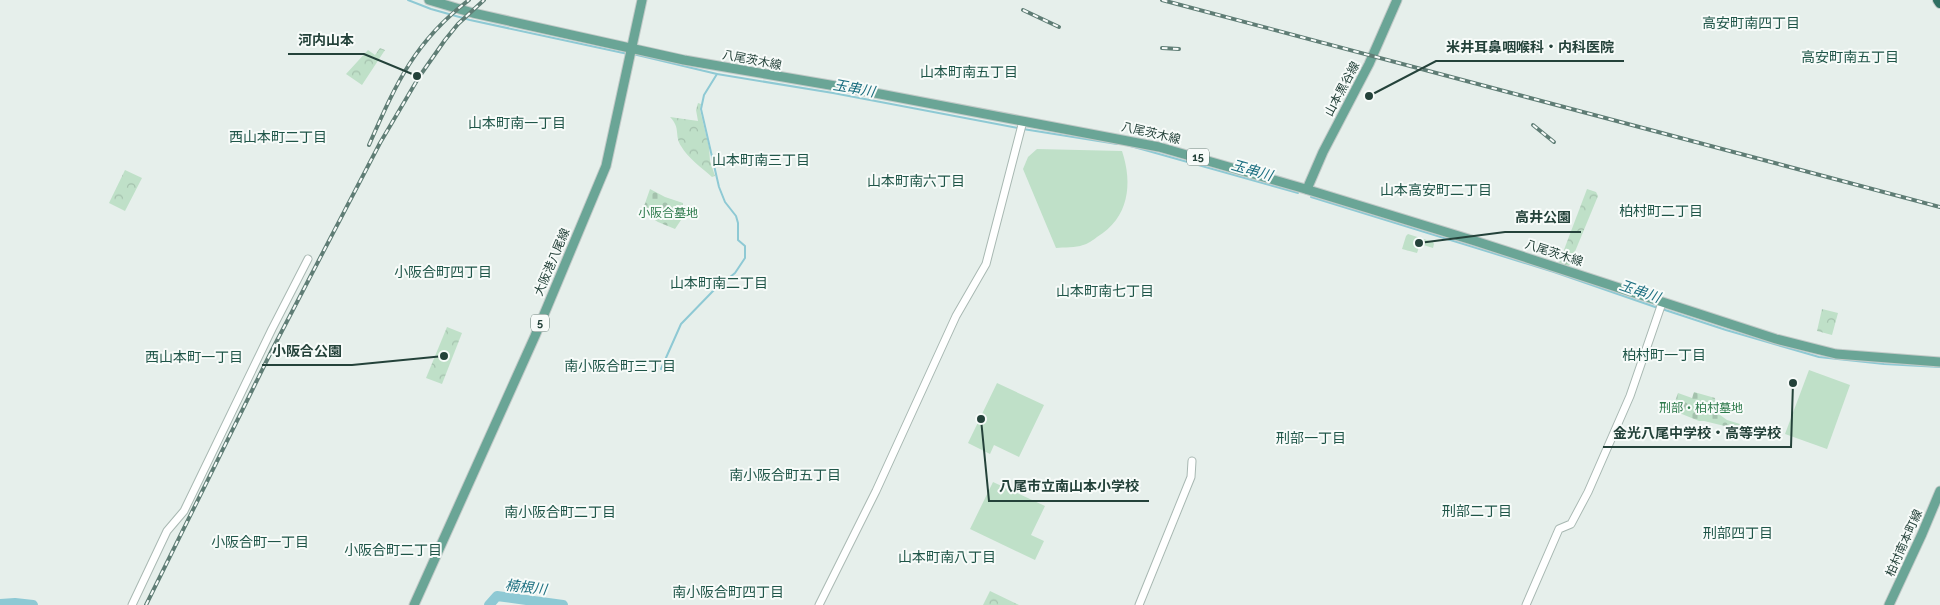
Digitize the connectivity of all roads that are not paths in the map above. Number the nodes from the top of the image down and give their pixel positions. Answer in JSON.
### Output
{"nodes":[{"id":1,"x":429,"y":0,"type":"edge"},
{"id":2,"x":642,"y":0,"type":"edge"},
{"id":3,"x":1397,"y":0,"type":"edge"},
{"id":4,"x":631,"y":53,"type":"junction"},
{"id":5,"x":1022,"y":125,"type":"junction"},
{"id":6,"x":1307,"y":189,"type":"junction"},
{"id":7,"x":308,"y":259,"type":"dead end"},
{"id":8,"x":1661,"y":306,"type":"junction"},
{"id":9,"x":1940,"y":362,"type":"edge"},
{"id":10,"x":1192,"y":461,"type":"dead end"},
{"id":11,"x":1940,"y":491,"type":"edge"},
{"id":12,"x":132,"y":605,"type":"edge"},
{"id":13,"x":414,"y":605,"type":"edge"},
{"id":14,"x":819,"y":605,"type":"edge"},
{"id":15,"x":1139,"y":605,"type":"edge"},
{"id":16,"x":1526,"y":605,"type":"edge"},
{"id":17,"x":1889,"y":605,"type":"edge"}],
"edges":[{"from":1,"to":4,"type":"main road","name":"八尾茨木線","number":"15"},
{"from":2,"to":4,"type":"main road","name":"大阪港八尾線","number":"5"},
{"from":3,"to":6,"type":"main road","name":"山本黒谷線"},
{"from":4,"to":5,"type":"main road","name":"八尾茨木線","number":"15"},
{"from":4,"to":13,"type":"main road","name":"大阪港八尾線","number":"5"},
{"from":5,"to":6,"type":"main road","name":"八尾茨木線","number":"15"},
{"from":5,"to":14,"type":"street"},
{"from":6,"to":8,"type":"main road","name":"八尾茨木線","number":"15"},
{"from":7,"to":12,"type":"street"},
{"from":8,"to":9,"type":"main road","name":"八尾茨木線","number":"15"},
{"from":8,"to":16,"type":"street"},
{"from":10,"to":15,"type":"street"},
{"from":11,"to":17,"type":"main road","name":"柏村南本町線"}]}
